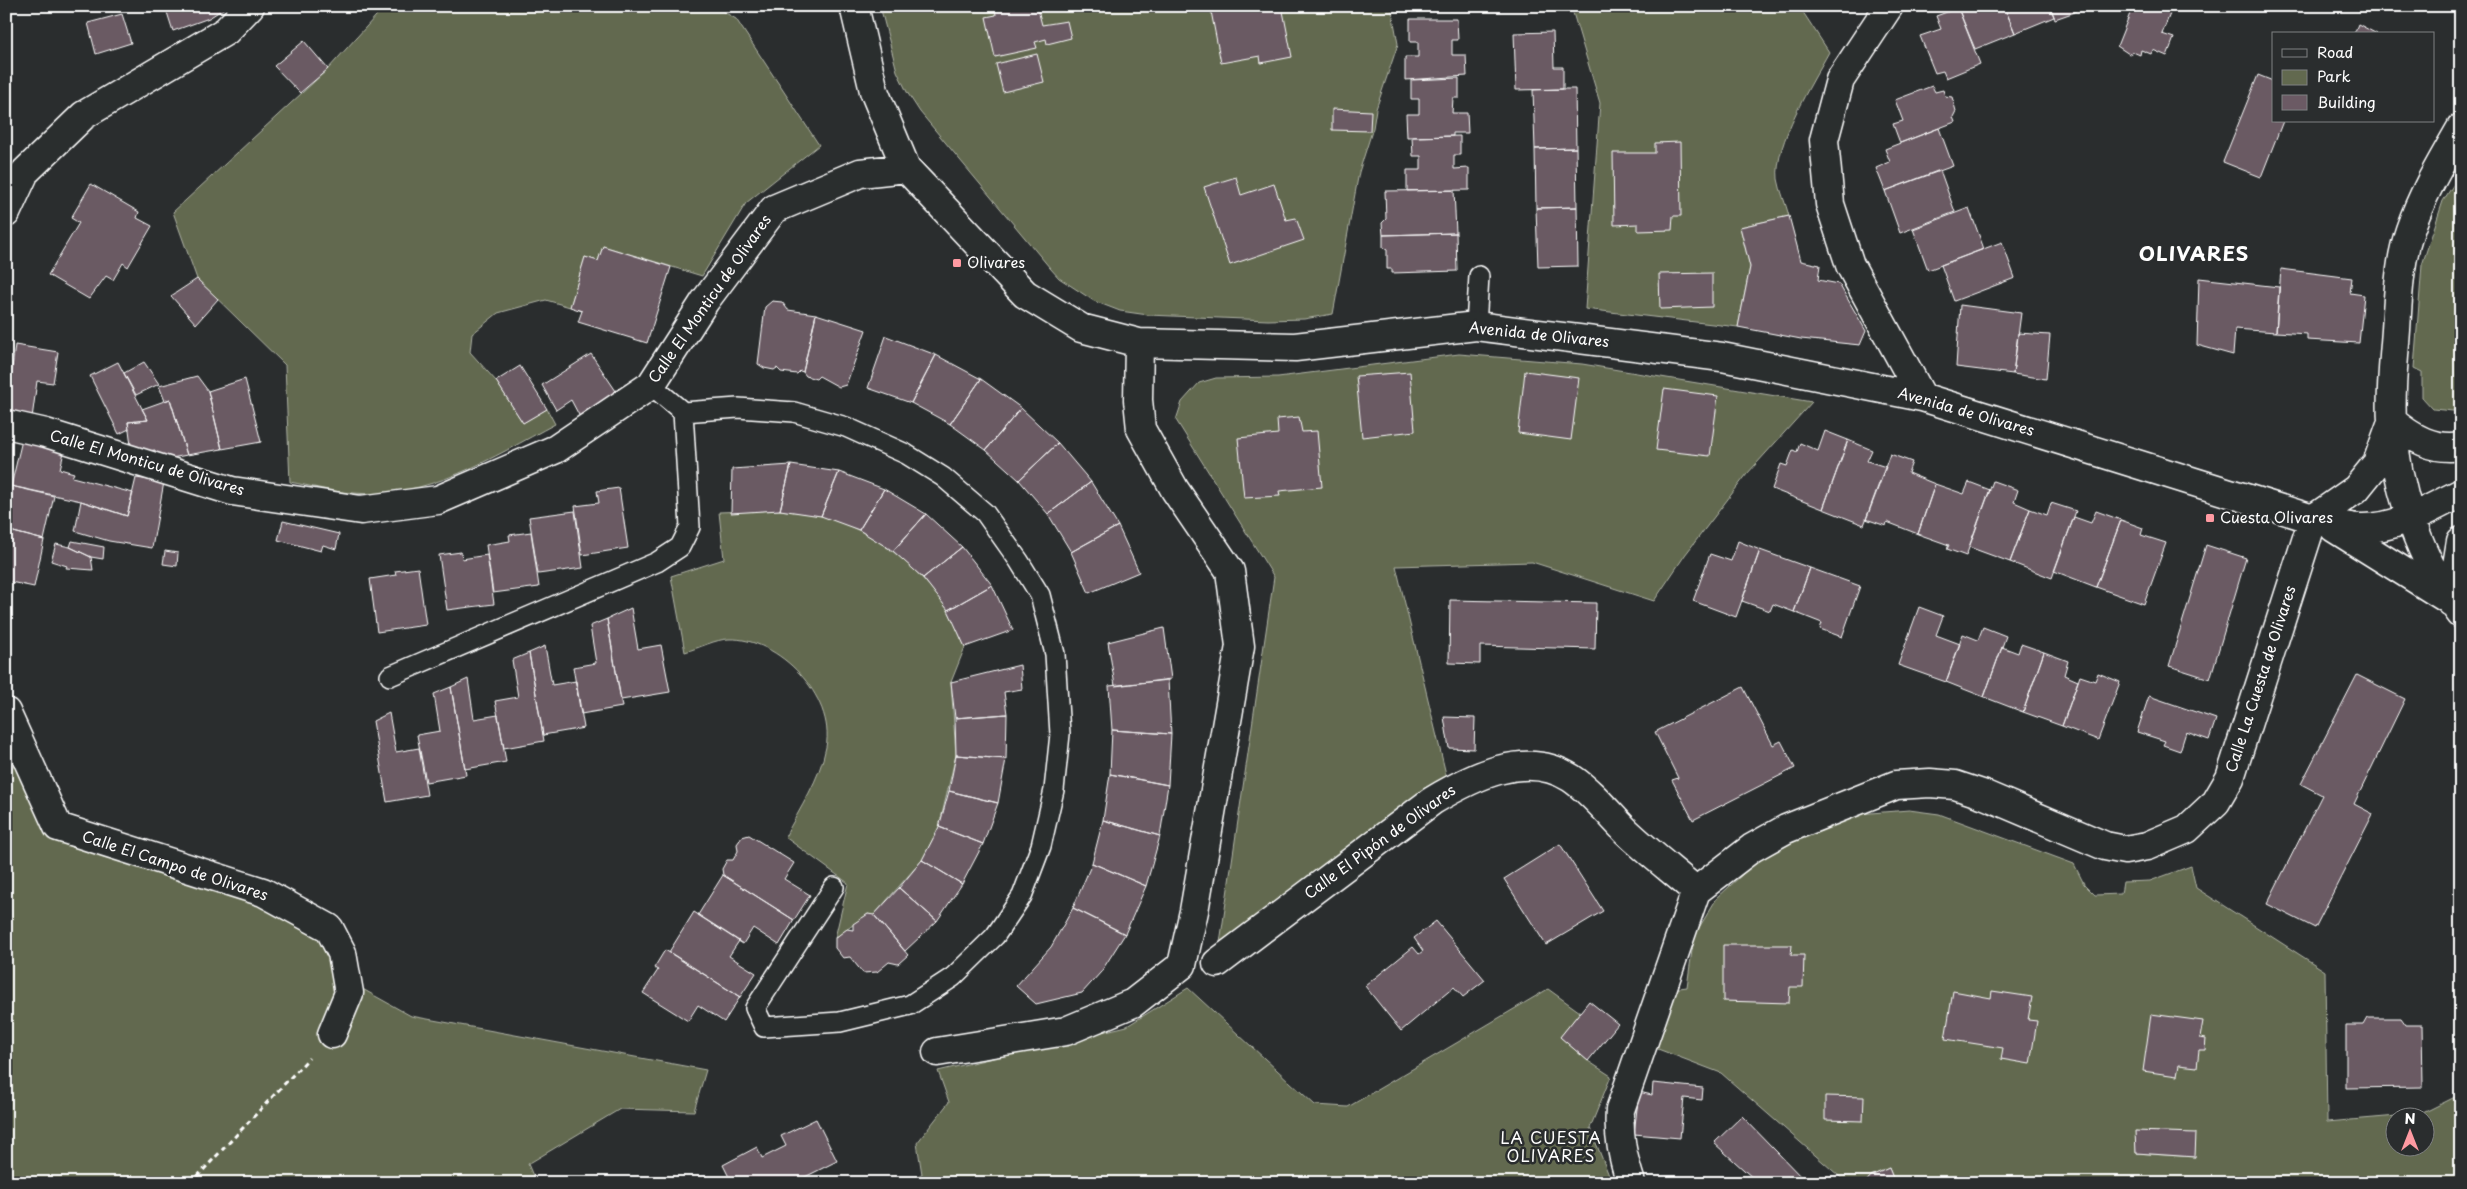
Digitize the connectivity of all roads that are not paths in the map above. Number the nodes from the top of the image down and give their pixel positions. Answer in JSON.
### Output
{"nodes":[{"id":1,"x":250,"y":6,"type":"edge"},
{"id":2,"x":854,"y":6,"type":"edge"},
{"id":3,"x":1889,"y":6,"type":"edge"},
{"id":4,"x":2461,"y":128,"type":"edge"},
{"id":5,"x":906,"y":168,"type":"junction"},
{"id":6,"x":6,"y":213,"type":"edge"},
{"id":7,"x":1479,"y":276,"type":"dead end"},
{"id":8,"x":1476,"y":326,"type":"junction"},
{"id":9,"x":1138,"y":343,"type":"junction"},
{"id":10,"x":651,"y":385,"type":"junction"},
{"id":11,"x":1922,"y":396,"type":"junction"},
{"id":12,"x":682,"y":412,"type":"junction"},
{"id":13,"x":2392,"y":421,"type":"junction"},
{"id":14,"x":6,"y":424,"type":"edge"},
{"id":15,"x":2461,"y":446,"type":"edge"},
{"id":16,"x":2461,"y":493,"type":"edge"},
{"id":17,"x":2411,"y":518,"type":"junction"},
{"id":18,"x":2319,"y":521,"type":"junction"},
{"id":19,"x":2461,"y":541,"type":"edge"},
{"id":20,"x":2456,"y":608,"type":"edge"},
{"id":21,"x":390,"y":676,"type":"dead end"},
{"id":22,"x":6,"y":712,"type":"edge"},
{"id":23,"x":834,"y":887,"type":"dead end"},
{"id":24,"x":1696,"y":891,"type":"junction"},
{"id":25,"x":1217,"y":962,"type":"dead end"},
{"id":26,"x":332,"y":1034,"type":"road end"},
{"id":27,"x":937,"y":1052,"type":"dead end"},
{"id":28,"x":1631,"y":1183,"type":"edge"}],
"edges":[{"from":1,"to":6,"type":"street"},
{"from":2,"to":5,"type":"street","name":"Avenida de Olivares"},
{"from":3,"to":11,"type":"street"},
{"from":4,"to":13,"type":"street"},
{"from":5,"to":9,"type":"street","name":"Avenida de Olivares"},
{"from":5,"to":10,"type":"street","name":"Calle El Monticu de Olivares"},
{"from":7,"to":8,"type":"lane"},
{"from":8,"to":9,"type":"street","name":"Avenida de Olivares"},
{"from":8,"to":11,"type":"street","name":"Avenida de Olivares"},
{"from":9,"to":27,"type":"street"},
{"from":10,"to":12,"type":"lane"},
{"from":10,"to":14,"type":"street","name":"Calle El Monticu de Olivares"},
{"from":11,"to":18,"type":"street","name":"Avenida de Olivares"},
{"from":12,"to":21,"type":"lane"},
{"from":12,"to":23,"type":"lane"},
{"from":13,"to":15,"type":"street"},
{"from":13,"to":17,"type":"street"},
{"from":13,"to":18,"type":"street"},
{"from":16,"to":17,"type":"street"},
{"from":17,"to":18,"type":"street"},
{"from":17,"to":20,"type":"street"},
{"from":18,"to":20,"type":"street"},
{"from":18,"to":24,"type":"street","name":"Calle La Cuesta de Olivares"},
{"from":19,"to":20,"type":"street"},
{"from":22,"to":26,"type":"street","name":"Calle El Campo de Olivares"},
{"from":24,"to":25,"type":"street","name":"Calle El Pipón de Olivares"},
{"from":24,"to":28,"type":"street"}]}
